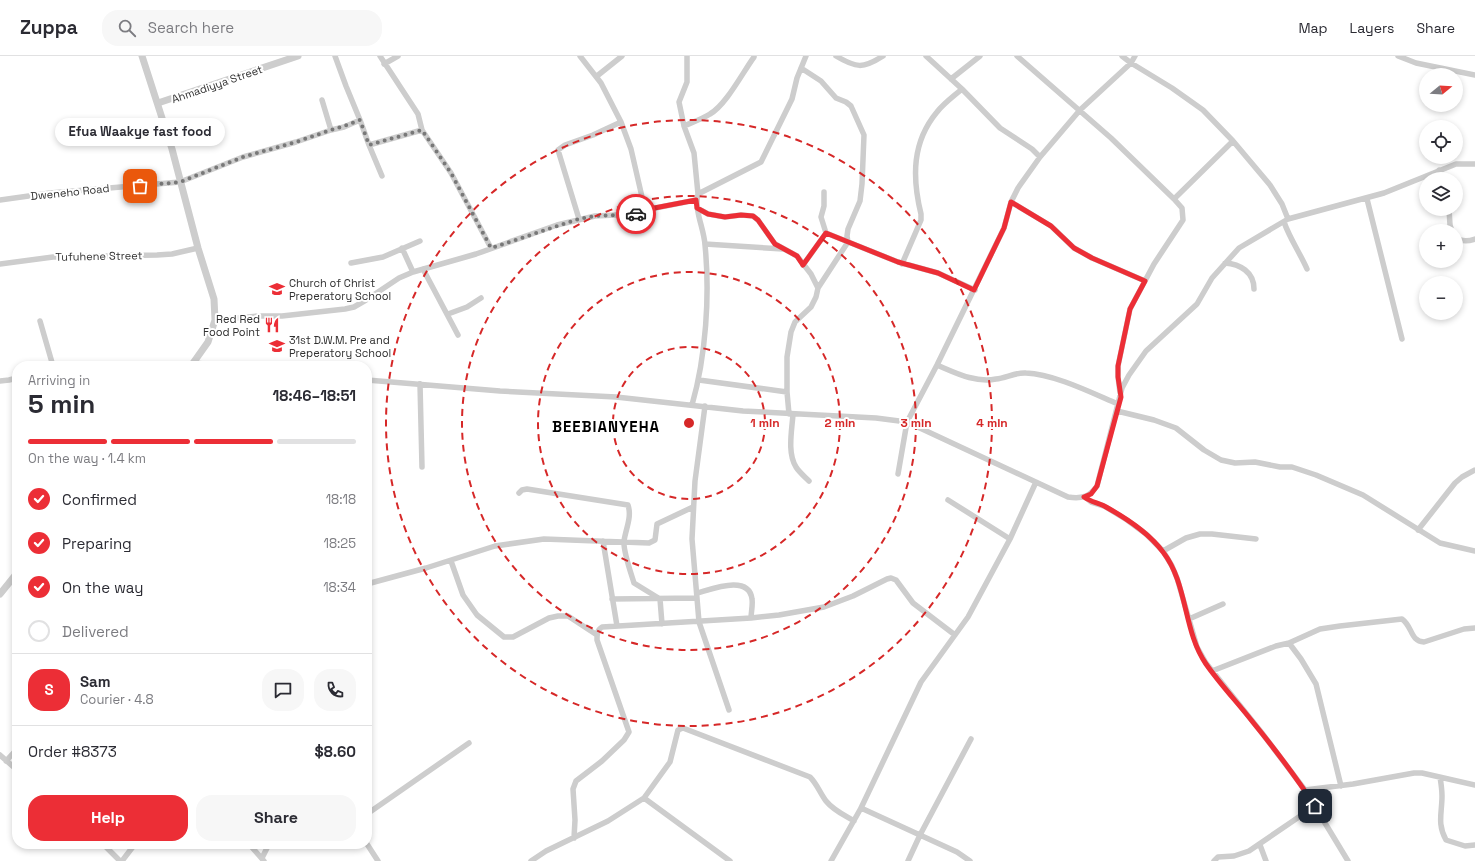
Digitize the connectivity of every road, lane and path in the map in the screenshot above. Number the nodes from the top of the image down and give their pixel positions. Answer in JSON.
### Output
{"nodes":[{"id":1,"x":142,"y":56,"type":"edge"},
{"id":2,"x":298,"y":56,"type":"edge"},
{"id":3,"x":336,"y":56,"type":"edge"},
{"id":4,"x":380,"y":56,"type":"edge"},
{"id":5,"x":398,"y":56,"type":"edge"},
{"id":6,"x":580,"y":56,"type":"edge"},
{"id":7,"x":622,"y":56,"type":"edge"},
{"id":8,"x":687,"y":56,"type":"edge"},
{"id":9,"x":806,"y":56,"type":"edge"},
{"id":10,"x":836,"y":56,"type":"edge"},
{"id":11,"x":883,"y":56,"type":"edge"},
{"id":12,"x":926,"y":56,"type":"edge"},
{"id":13,"x":980,"y":56,"type":"edge"},
{"id":14,"x":1017,"y":56,"type":"edge"},
{"id":15,"x":1122,"y":56,"type":"edge"},
{"id":16,"x":1135,"y":56,"type":"edge"},
{"id":17,"x":1398,"y":56,"type":"edge"},
{"id":18,"x":754,"y":57,"type":"edge"},
{"id":19,"x":1131,"y":63,"type":"junction"},
{"id":20,"x":384,"y":64,"type":"junction"},
{"id":21,"x":801,"y":68,"type":"junction"},
{"id":22,"x":1475,"y":75,"type":"edge"},
{"id":23,"x":597,"y":76,"type":"junction"},
{"id":24,"x":951,"y":79,"type":"junction"},
{"id":25,"x":962,"y":89,"type":"junction"},
{"id":26,"x":322,"y":100,"type":"dead end"},
{"id":27,"x":158,"y":104,"type":"junction"},
{"id":28,"x":1080,"y":110,"type":"junction"},
{"id":29,"x":360,"y":120,"type":"junction"},
{"id":30,"x":621,"y":122,"type":"junction"},
{"id":31,"x":684,"y":126,"type":"junction"},
{"id":32,"x":331,"y":130,"type":"junction"},
{"id":33,"x":422,"y":130,"type":"junction"},
{"id":34,"x":1233,"y":141,"type":"junction"},
{"id":35,"x":369,"y":145,"type":"junction"},
{"id":36,"x":1040,"y":157,"type":"junction"},
{"id":37,"x":1475,"y":164,"type":"edge"},
{"id":38,"x":1439,"y":170,"type":"joint"},
{"id":39,"x":382,"y":176,"type":"dead end"},
{"id":40,"x":180,"y":182,"type":"junction"},
{"id":41,"x":824,"y":192,"type":"dead end"},
{"id":42,"x":697,"y":197,"type":"junction"},
{"id":43,"x":1174,"y":199,"type":"junction"},
{"id":44,"x":1367,"y":199,"type":"junction"},
{"id":45,"x":0,"y":200,"type":"edge"},
{"id":46,"x":1011,"y":202,"type":"junction"},
{"id":47,"x":697,"y":208,"type":"junction"},
{"id":48,"x":644,"y":210,"type":"junction"},
{"id":49,"x":579,"y":219,"type":"junction"},
{"id":50,"x":1286,"y":221,"type":"junction"},
{"id":51,"x":826,"y":233,"type":"junction"},
{"id":52,"x":1475,"y":239,"type":"edge"},
{"id":53,"x":1463,"y":240,"type":"edge"},
{"id":54,"x":420,"y":241,"type":"dead end"},
{"id":55,"x":848,"y":242,"type":"junction"},
{"id":56,"x":705,"y":244,"type":"junction"},
{"id":57,"x":198,"y":248,"type":"junction"},
{"id":58,"x":402,"y":248,"type":"junction"},
{"id":59,"x":491,"y":248,"type":"junction"},
{"id":60,"x":786,"y":249,"type":"junction"},
{"id":61,"x":351,"y":263,"type":"dead end"},
{"id":62,"x":1225,"y":263,"type":"junction"},
{"id":63,"x":0,"y":264,"type":"edge"},
{"id":64,"x":902,"y":264,"type":"junction"},
{"id":65,"x":803,"y":265,"type":"junction"},
{"id":66,"x":423,"y":269,"type":"junction"},
{"id":67,"x":1307,"y":270,"type":"dead end"},
{"id":68,"x":413,"y":272,"type":"junction"},
{"id":69,"x":1145,"y":281,"type":"junction"},
{"id":70,"x":818,"y":288,"type":"junction"},
{"id":71,"x":1254,"y":289,"type":"dead end"},
{"id":72,"x":974,"y":290,"type":"junction"},
{"id":73,"x":481,"y":298,"type":"dead end"},
{"id":74,"x":448,"y":314,"type":"junction"},
{"id":75,"x":215,"y":320,"type":"junction"},
{"id":76,"x":40,"y":321,"type":"dead end"},
{"id":77,"x":458,"y":335,"type":"dead end"},
{"id":78,"x":1402,"y":339,"type":"dead end"},
{"id":79,"x":52,"y":361,"type":"edge"},
{"id":80,"x":195,"y":361,"type":"edge"},
{"id":81,"x":937,"y":366,"type":"junction"},
{"id":82,"x":12,"y":379,"type":"edge"},
{"id":83,"x":372,"y":380,"type":"edge"},
{"id":84,"x":699,"y":380,"type":"junction"},
{"id":85,"x":0,"y":381,"type":"edge"},
{"id":86,"x":420,"y":384,"type":"junction"},
{"id":87,"x":787,"y":392,"type":"junction"},
{"id":88,"x":1121,"y":397,"type":"junction"},
{"id":89,"x":1118,"y":404,"type":"junction"},
{"id":90,"x":692,"y":405,"type":"junction"},
{"id":91,"x":705,"y":406,"type":"junction"},
{"id":92,"x":1117,"y":411,"type":"junction"},
{"id":93,"x":791,"y":414,"type":"junction"},
{"id":94,"x":907,"y":422,"type":"junction"},
{"id":95,"x":422,"y":467,"type":"dead end"},
{"id":96,"x":1475,"y":470,"type":"edge"},
{"id":97,"x":898,"y":474,"type":"dead end"},
{"id":98,"x":809,"y":482,"type":"dead end"},
{"id":99,"x":1036,"y":482,"type":"junction"},
{"id":100,"x":519,"y":493,"type":"dead end"},
{"id":101,"x":1084,"y":497,"type":"junction"},
{"id":102,"x":948,"y":500,"type":"dead end"},
{"id":103,"x":693,"y":507,"type":"junction"},
{"id":104,"x":1418,"y":530,"type":"junction"},
{"id":105,"x":1010,"y":539,"type":"junction"},
{"id":106,"x":1256,"y":539,"type":"dead end"},
{"id":107,"x":603,"y":541,"type":"junction"},
{"id":108,"x":624,"y":542,"type":"junction"},
{"id":109,"x":1163,"y":551,"type":"junction"},
{"id":110,"x":1475,"y":551,"type":"edge"},
{"id":111,"x":451,"y":561,"type":"junction"},
{"id":112,"x":372,"y":583,"type":"edge"},
{"id":113,"x":12,"y":584,"type":"edge"},
{"id":114,"x":0,"y":594,"type":"edge"},
{"id":115,"x":697,"y":596,"type":"junction"},
{"id":116,"x":612,"y":599,"type":"junction"},
{"id":117,"x":660,"y":599,"type":"junction"},
{"id":118,"x":1223,"y":604,"type":"dead end"},
{"id":119,"x":751,"y":618,"type":"junction"},
{"id":120,"x":1189,"y":619,"type":"junction"},
{"id":121,"x":699,"y":622,"type":"junction"},
{"id":122,"x":662,"y":624,"type":"junction"},
{"id":123,"x":617,"y":626,"type":"junction"},
{"id":124,"x":1475,"y":628,"type":"edge"},
{"id":125,"x":597,"y":635,"type":"junction"},
{"id":126,"x":955,"y":635,"type":"junction"},
{"id":127,"x":1289,"y":643,"type":"junction"},
{"id":128,"x":1212,"y":671,"type":"junction"},
{"id":129,"x":729,"y":710,"type":"dead end"},
{"id":130,"x":971,"y":739,"type":"dead end"},
{"id":131,"x":470,"y":743,"type":"dead end"},
{"id":132,"x":12,"y":754,"type":"edge"},
{"id":133,"x":0,"y":755,"type":"edge"},
{"id":134,"x":6,"y":760,"type":"junction"},
{"id":135,"x":12,"y":765,"type":"edge"},
{"id":136,"x":1440,"y":777,"type":"junction"},
{"id":137,"x":1475,"y":785,"type":"edge"},
{"id":138,"x":1341,"y":786,"type":"junction"},
{"id":139,"x":1305,"y":790,"type":"junction"},
{"id":140,"x":644,"y":798,"type":"junction"},
{"id":141,"x":1315,"y":806,"type":"junction"},
{"id":142,"x":861,"y":808,"type":"junction"},
{"id":143,"x":372,"y":811,"type":"edge"},
{"id":144,"x":854,"y":821,"type":"junction"},
{"id":145,"x":920,"y":835,"type":"junction"},
{"id":146,"x":574,"y":838,"type":"junction"},
{"id":147,"x":1260,"y":845,"type":"junction"},
{"id":148,"x":1475,"y":846,"type":"edge"},
{"id":149,"x":108,"y":849,"type":"edge"},
{"id":150,"x":131,"y":849,"type":"edge"},
{"id":151,"x":253,"y":849,"type":"edge"},
{"id":152,"x":267,"y":849,"type":"edge"},
{"id":153,"x":370,"y":849,"type":"edge"},
{"id":154,"x":263,"y":860,"type":"edge"},
{"id":155,"x":121,"y":861,"type":"edge"},
{"id":156,"x":378,"y":861,"type":"edge"},
{"id":157,"x":532,"y":861,"type":"edge"},
{"id":158,"x":730,"y":861,"type":"edge"},
{"id":159,"x":831,"y":861,"type":"edge"},
{"id":160,"x":908,"y":861,"type":"edge"},
{"id":161,"x":970,"y":861,"type":"edge"},
{"id":162,"x":1214,"y":861,"type":"edge"},
{"id":163,"x":1266,"y":861,"type":"edge"},
{"id":164,"x":1348,"y":861,"type":"edge"}],
"edges":[{"from":1,"to":27,"type":"street"},
{"from":2,"to":27,"type":"street","name":"Ahmadiyya Street"},
{"from":3,"to":29,"type":"street"},
{"from":4,"to":20,"type":"street"},
{"from":5,"to":20,"type":"street"},
{"from":6,"to":23,"type":"street"},
{"from":7,"to":23,"type":"street"},
{"from":8,"to":31,"type":"street"},
{"from":9,"to":21,"type":"street"},
{"from":10,"to":11,"type":"street"},
{"from":12,"to":24,"type":"street"},
{"from":13,"to":24,"type":"street"},
{"from":14,"to":28,"type":"street"},
{"from":15,"to":19,"type":"street"},
{"from":16,"to":19,"type":"street"},
{"from":17,"to":22,"type":"street"},
{"from":18,"to":31,"type":"street"},
{"from":19,"to":28,"type":"street"},
{"from":19,"to":34,"type":"street"},
{"from":20,"to":33,"type":"street"},
{"from":21,"to":42,"type":"street"},
{"from":21,"to":55,"type":"street"},
{"from":23,"to":30,"type":"street"},
{"from":24,"to":25,"type":"street"},
{"from":25,"to":36,"type":"street"},
{"from":25,"to":64,"type":"street"},
{"from":26,"to":32,"type":"street"},
{"from":27,"to":40,"type":"street"},
{"from":28,"to":36,"type":"street"},
{"from":28,"to":43,"type":"street"},
{"from":29,"to":32,"type":"street","name":"Dweneho Road"},
{"from":29,"to":35,"type":"street"},
{"from":30,"to":48,"type":"street"},
{"from":30,"to":49,"type":"street"},
{"from":31,"to":42,"type":"street"},
{"from":32,"to":40,"type":"street","name":"Dweneho Road"},
{"from":33,"to":35,"type":"street"},
{"from":33,"to":59,"type":"street"},
{"from":34,"to":43,"type":"street"},
{"from":34,"to":50,"type":"street"},
{"from":35,"to":39,"type":"street"},
{"from":36,"to":46,"type":"street"},
{"from":37,"to":38,"type":"street"},
{"from":38,"to":44,"type":"street"},
{"from":40,"to":45,"type":"street","name":"Dweneho Road"},
{"from":40,"to":57,"type":"street"},
{"from":41,"to":51,"type":"street"},
{"from":42,"to":47,"type":"street"},
{"from":42,"to":48,"type":"street"},
{"from":43,"to":69,"type":"street"},
{"from":44,"to":50,"type":"street"},
{"from":44,"to":78,"type":"street"},
{"from":46,"to":69,"type":"street"},
{"from":46,"to":72,"type":"street"},
{"from":47,"to":56,"type":"street"},
{"from":47,"to":60,"type":"street"},
{"from":48,"to":49,"type":"street"},
{"from":49,"to":59,"type":"street"},
{"from":50,"to":62,"type":"street"},
{"from":50,"to":67,"type":"street"},
{"from":51,"to":55,"type":"street"},
{"from":51,"to":65,"type":"street"},
{"from":52,"to":53,"type":"street"},
{"from":54,"to":58,"type":"street"},
{"from":55,"to":64,"type":"street"},
{"from":55,"to":70,"type":"street"},
{"from":56,"to":60,"type":"street"},
{"from":56,"to":84,"type":"street"},
{"from":57,"to":63,"type":"street","name":"Tufuhene Street"},
{"from":57,"to":75,"type":"street"},
{"from":58,"to":61,"type":"street"},
{"from":58,"to":68,"type":"street"},
{"from":59,"to":66,"type":"street"},
{"from":60,"to":65,"type":"street"},
{"from":62,"to":71,"type":"street"},
{"from":62,"to":88,"type":"street"},
{"from":64,"to":72,"type":"street"},
{"from":65,"to":70,"type":"street"},
{"from":66,"to":68,"type":"street"},
{"from":66,"to":74,"type":"street"},
{"from":68,"to":75,"type":"street"},
{"from":69,"to":88,"type":"street"},
{"from":70,"to":87,"type":"street"},
{"from":72,"to":81,"type":"street"},
{"from":73,"to":74,"type":"street"},
{"from":74,"to":77,"type":"street"},
{"from":75,"to":80,"type":"street"},
{"from":76,"to":79,"type":"street"},
{"from":81,"to":89,"type":"street"},
{"from":81,"to":94,"type":"street"},
{"from":82,"to":85,"type":"street"},
{"from":83,"to":86,"type":"street"},
{"from":84,"to":87,"type":"street"},
{"from":84,"to":90,"type":"street"},
{"from":86,"to":90,"type":"street"},
{"from":86,"to":95,"type":"street"},
{"from":87,"to":93,"type":"street"},
{"from":88,"to":89,"type":"street"},
{"from":89,"to":92,"type":"street"},
{"from":90,"to":91,"type":"street"},
{"from":91,"to":93,"type":"street"},
{"from":91,"to":103,"type":"street"},
{"from":92,"to":101,"type":"street"},
{"from":92,"to":104,"type":"street"},
{"from":93,"to":94,"type":"street"},
{"from":93,"to":98,"type":"street"},
{"from":94,"to":97,"type":"street"},
{"from":94,"to":99,"type":"street"},
{"from":96,"to":104,"type":"street"},
{"from":99,"to":101,"type":"street"},
{"from":99,"to":105,"type":"street"},
{"from":100,"to":108,"type":"street"},
{"from":101,"to":109,"type":"street"},
{"from":102,"to":105,"type":"street"},
{"from":103,"to":108,"type":"street"},
{"from":103,"to":115,"type":"street"},
{"from":104,"to":110,"type":"street"},
{"from":105,"to":126,"type":"street"},
{"from":106,"to":109,"type":"street"},
{"from":107,"to":108,"type":"street"},
{"from":107,"to":111,"type":"street"},
{"from":107,"to":116,"type":"street"},
{"from":108,"to":117,"type":"street"},
{"from":109,"to":120,"type":"street"},
{"from":111,"to":112,"type":"street"},
{"from":111,"to":125,"type":"street"},
{"from":113,"to":114,"type":"street"},
{"from":115,"to":117,"type":"street"},
{"from":115,"to":119,"type":"street"},
{"from":115,"to":121,"type":"street"},
{"from":116,"to":117,"type":"street"},
{"from":116,"to":123,"type":"street"},
{"from":117,"to":122,"type":"street"},
{"from":118,"to":120,"type":"street"},
{"from":119,"to":121,"type":"street"},
{"from":119,"to":126,"type":"street"},
{"from":120,"to":128,"type":"street"},
{"from":121,"to":122,"type":"street"},
{"from":121,"to":129,"type":"street"},
{"from":122,"to":123,"type":"street"},
{"from":123,"to":125,"type":"street"},
{"from":124,"to":127,"type":"street"},
{"from":125,"to":146,"type":"street"},
{"from":126,"to":142,"type":"street"},
{"from":127,"to":128,"type":"street"},
{"from":127,"to":138,"type":"street"},
{"from":128,"to":139,"type":"street"},
{"from":130,"to":145,"type":"street"},
{"from":131,"to":143,"type":"street"},
{"from":132,"to":134,"type":"street"},
{"from":133,"to":134,"type":"street"},
{"from":134,"to":135,"type":"street"},
{"from":136,"to":137,"type":"street"},
{"from":136,"to":138,"type":"street"},
{"from":136,"to":148,"type":"street"},
{"from":138,"to":139,"type":"street"},
{"from":139,"to":141,"type":"street"},
{"from":140,"to":144,"type":"street"},
{"from":140,"to":146,"type":"street"},
{"from":140,"to":158,"type":"street"},
{"from":141,"to":147,"type":"street"},
{"from":141,"to":164,"type":"street"},
{"from":142,"to":144,"type":"street"},
{"from":142,"to":145,"type":"street"},
{"from":144,"to":159,"type":"street"},
{"from":145,"to":160,"type":"street"},
{"from":145,"to":161,"type":"street"},
{"from":146,"to":157,"type":"street"},
{"from":147,"to":162,"type":"street"},
{"from":147,"to":163,"type":"street"},
{"from":149,"to":155,"type":"street"},
{"from":150,"to":155,"type":"street"},
{"from":151,"to":154,"type":"street"},
{"from":152,"to":154,"type":"street"},
{"from":153,"to":156,"type":"street"}]}
